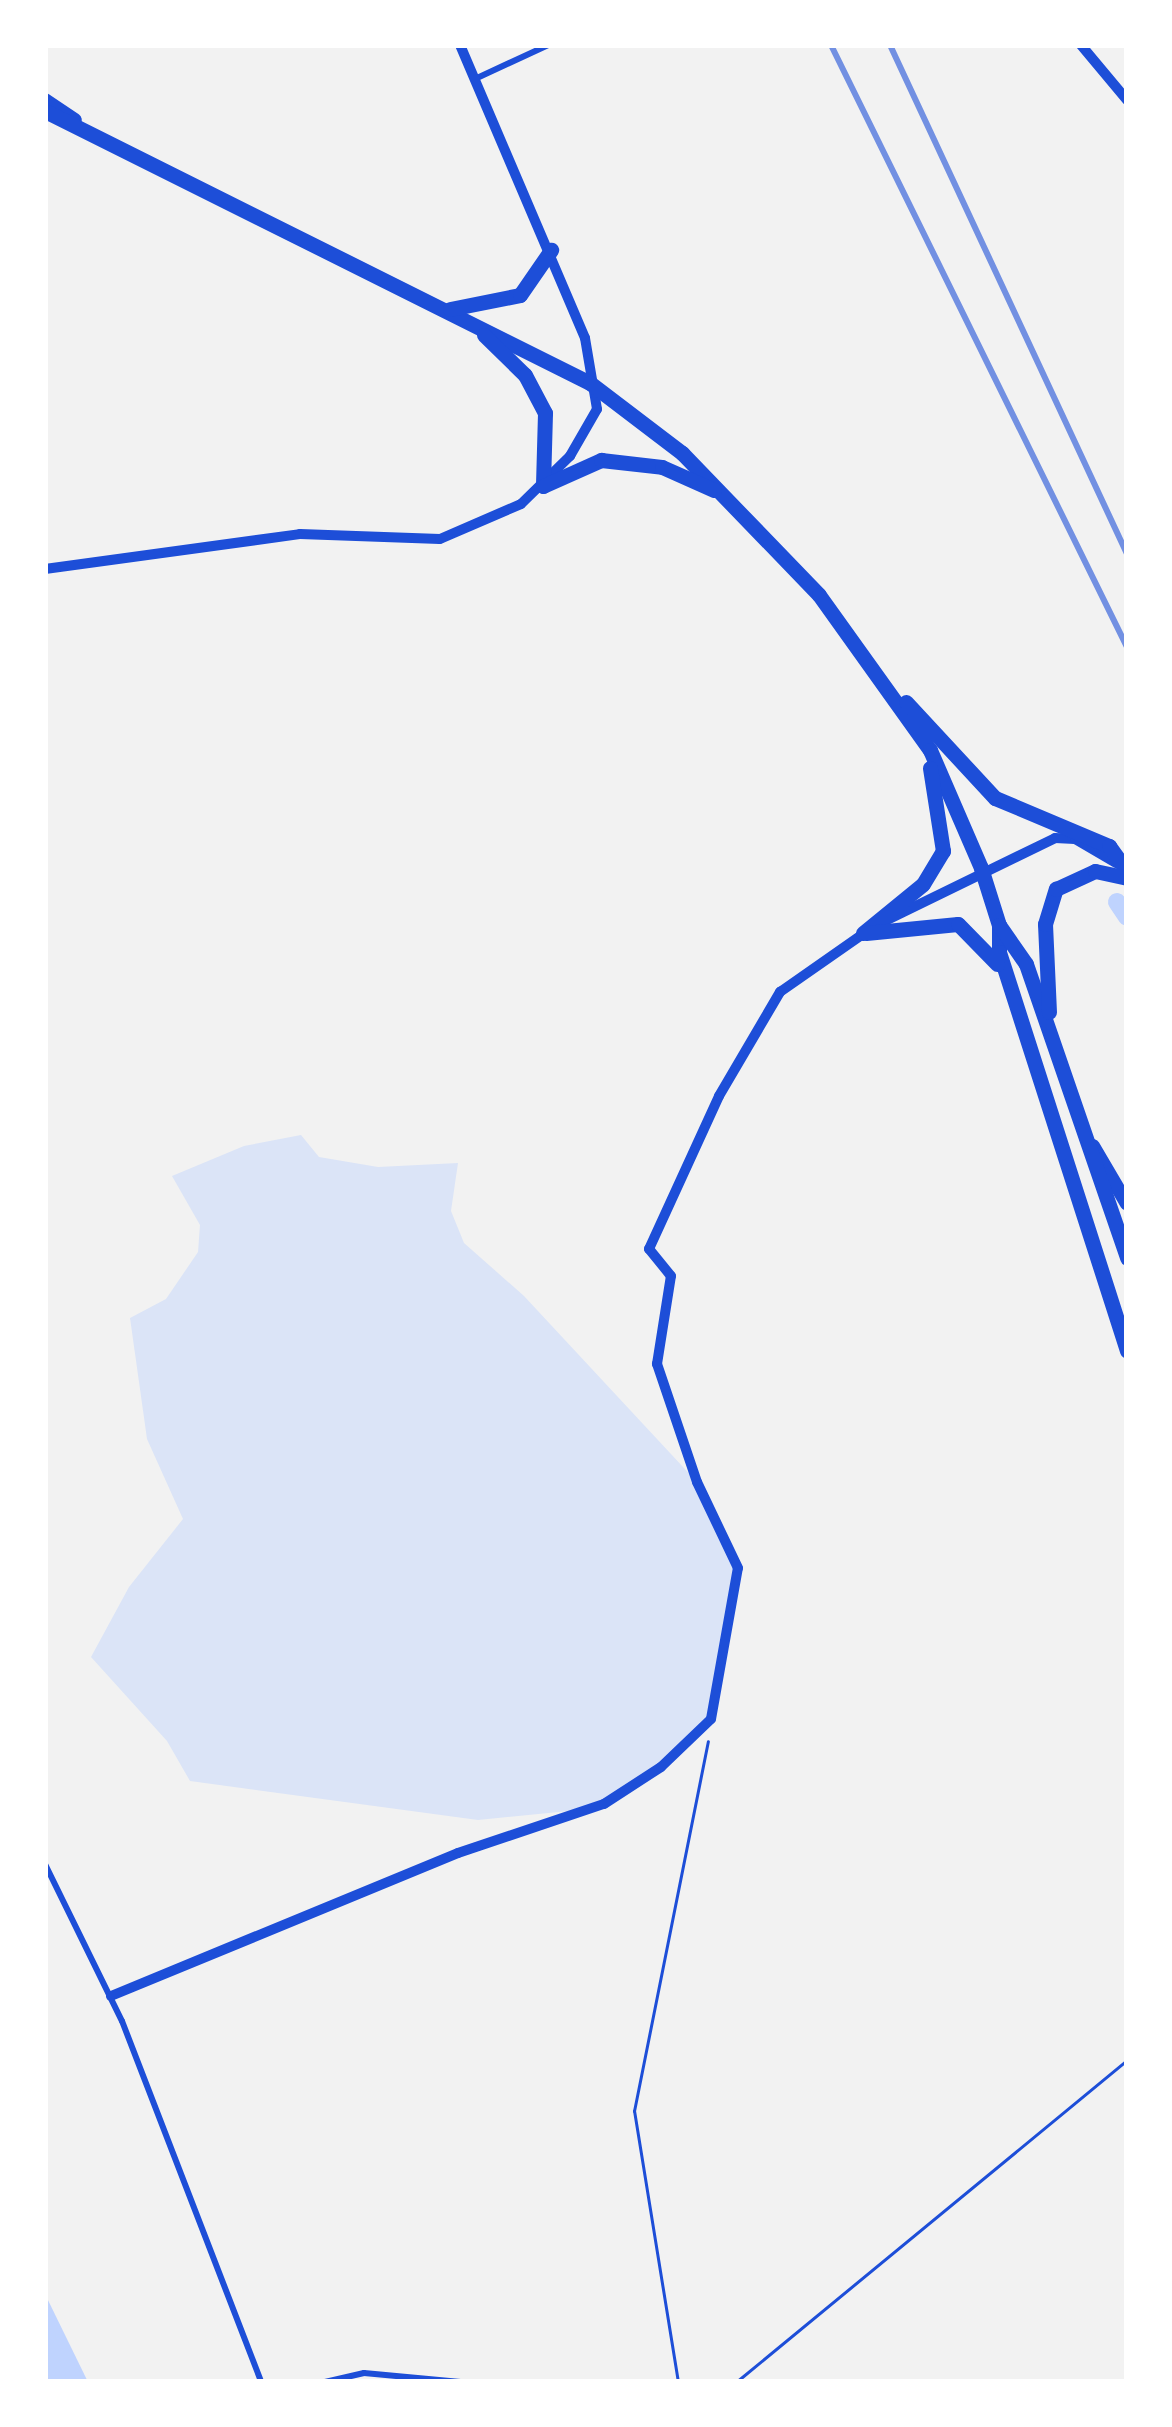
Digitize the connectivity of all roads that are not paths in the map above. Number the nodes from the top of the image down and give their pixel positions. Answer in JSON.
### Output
{"nodes":[{"id":1,"x":460,"y":45,"type":"edge"},
{"id":2,"x":548,"y":45,"type":"edge"},
{"id":3,"x":1081,"y":45,"type":"edge"},
{"id":4,"x":477,"y":78,"type":"junction"},
{"id":5,"x":45,"y":100,"type":"edge"},
{"id":6,"x":1127,"y":100,"type":"edge"},
{"id":7,"x":45,"y":111,"type":"edge"},
{"id":8,"x":105,"y":138,"type":"junction"},
{"id":9,"x":551,"y":250,"type":"junction"},
{"id":10,"x":447,"y":309,"type":"junction"},
{"id":11,"x":598,"y":388,"type":"junction"},
{"id":12,"x":543,"y":486,"type":"junction"},
{"id":13,"x":725,"y":494,"type":"junction"},
{"id":14,"x":45,"y":569,"type":"edge"},
{"id":15,"x":881,"y":677,"type":"junction"},
{"id":16,"x":924,"y":741,"type":"junction"},
{"id":17,"x":981,"y":868,"type":"junction"},
{"id":18,"x":1127,"y":874,"type":"edge"},
{"id":19,"x":999,"y":925,"type":"junction"},
{"id":20,"x":863,"y":934,"type":"junction"},
{"id":21,"x":1007,"y":980,"type":"junction"},
{"id":22,"x":1050,"y":1033,"type":"junction"},
{"id":23,"x":1078,"y":1119,"type":"junction"},
{"id":24,"x":1127,"y":1204,"type":"edge"},
{"id":25,"x":1127,"y":1258,"type":"edge"},
{"id":26,"x":1127,"y":1351,"type":"edge"},
{"id":27,"x":45,"y":1864,"type":"edge"},
{"id":28,"x":111,"y":1996,"type":"junction"},
{"id":29,"x":261,"y":2382,"type":"edge"},
{"id":30,"x":326,"y":2382,"type":"edge"},
{"id":31,"x":460,"y":2382,"type":"edge"}],
"edges":[{"from":1,"to":4,"type":"street"},
{"from":2,"to":4,"type":"lane"},
{"from":3,"to":6,"type":"street"},
{"from":4,"to":9,"type":"street"},
{"from":5,"to":8,"type":"street"},
{"from":7,"to":8,"type":"main road"},
{"from":8,"to":10,"type":"main road"},
{"from":9,"to":10,"type":"main road"},
{"from":9,"to":11,"type":"street"},
{"from":10,"to":11,"type":"main road"},
{"from":10,"to":12,"type":"main road"},
{"from":11,"to":12,"type":"street"},
{"from":11,"to":13,"type":"main road"},
{"from":12,"to":13,"type":"main road"},
{"from":12,"to":14,"type":"street"},
{"from":13,"to":15,"type":"main road"},
{"from":15,"to":16,"type":"main road"},
{"from":15,"to":18,"type":"main road"},
{"from":16,"to":17,"type":"main road"},
{"from":16,"to":20,"type":"main road"},
{"from":17,"to":18,"type":"street"},
{"from":17,"to":19,"type":"main road"},
{"from":17,"to":20,"type":"street"},
{"from":18,"to":22,"type":"main road"},
{"from":19,"to":21,"type":"main road"},
{"from":19,"to":22,"type":"main road"},
{"from":20,"to":21,"type":"main road"},
{"from":20,"to":28,"type":"street"},
{"from":21,"to":26,"type":"main road"},
{"from":22,"to":23,"type":"main road"},
{"from":23,"to":24,"type":"street"},
{"from":23,"to":25,"type":"main road"},
{"from":27,"to":28,"type":"lane"},
{"from":28,"to":29,"type":"lane"},
{"from":30,"to":31,"type":"lane"}]}
